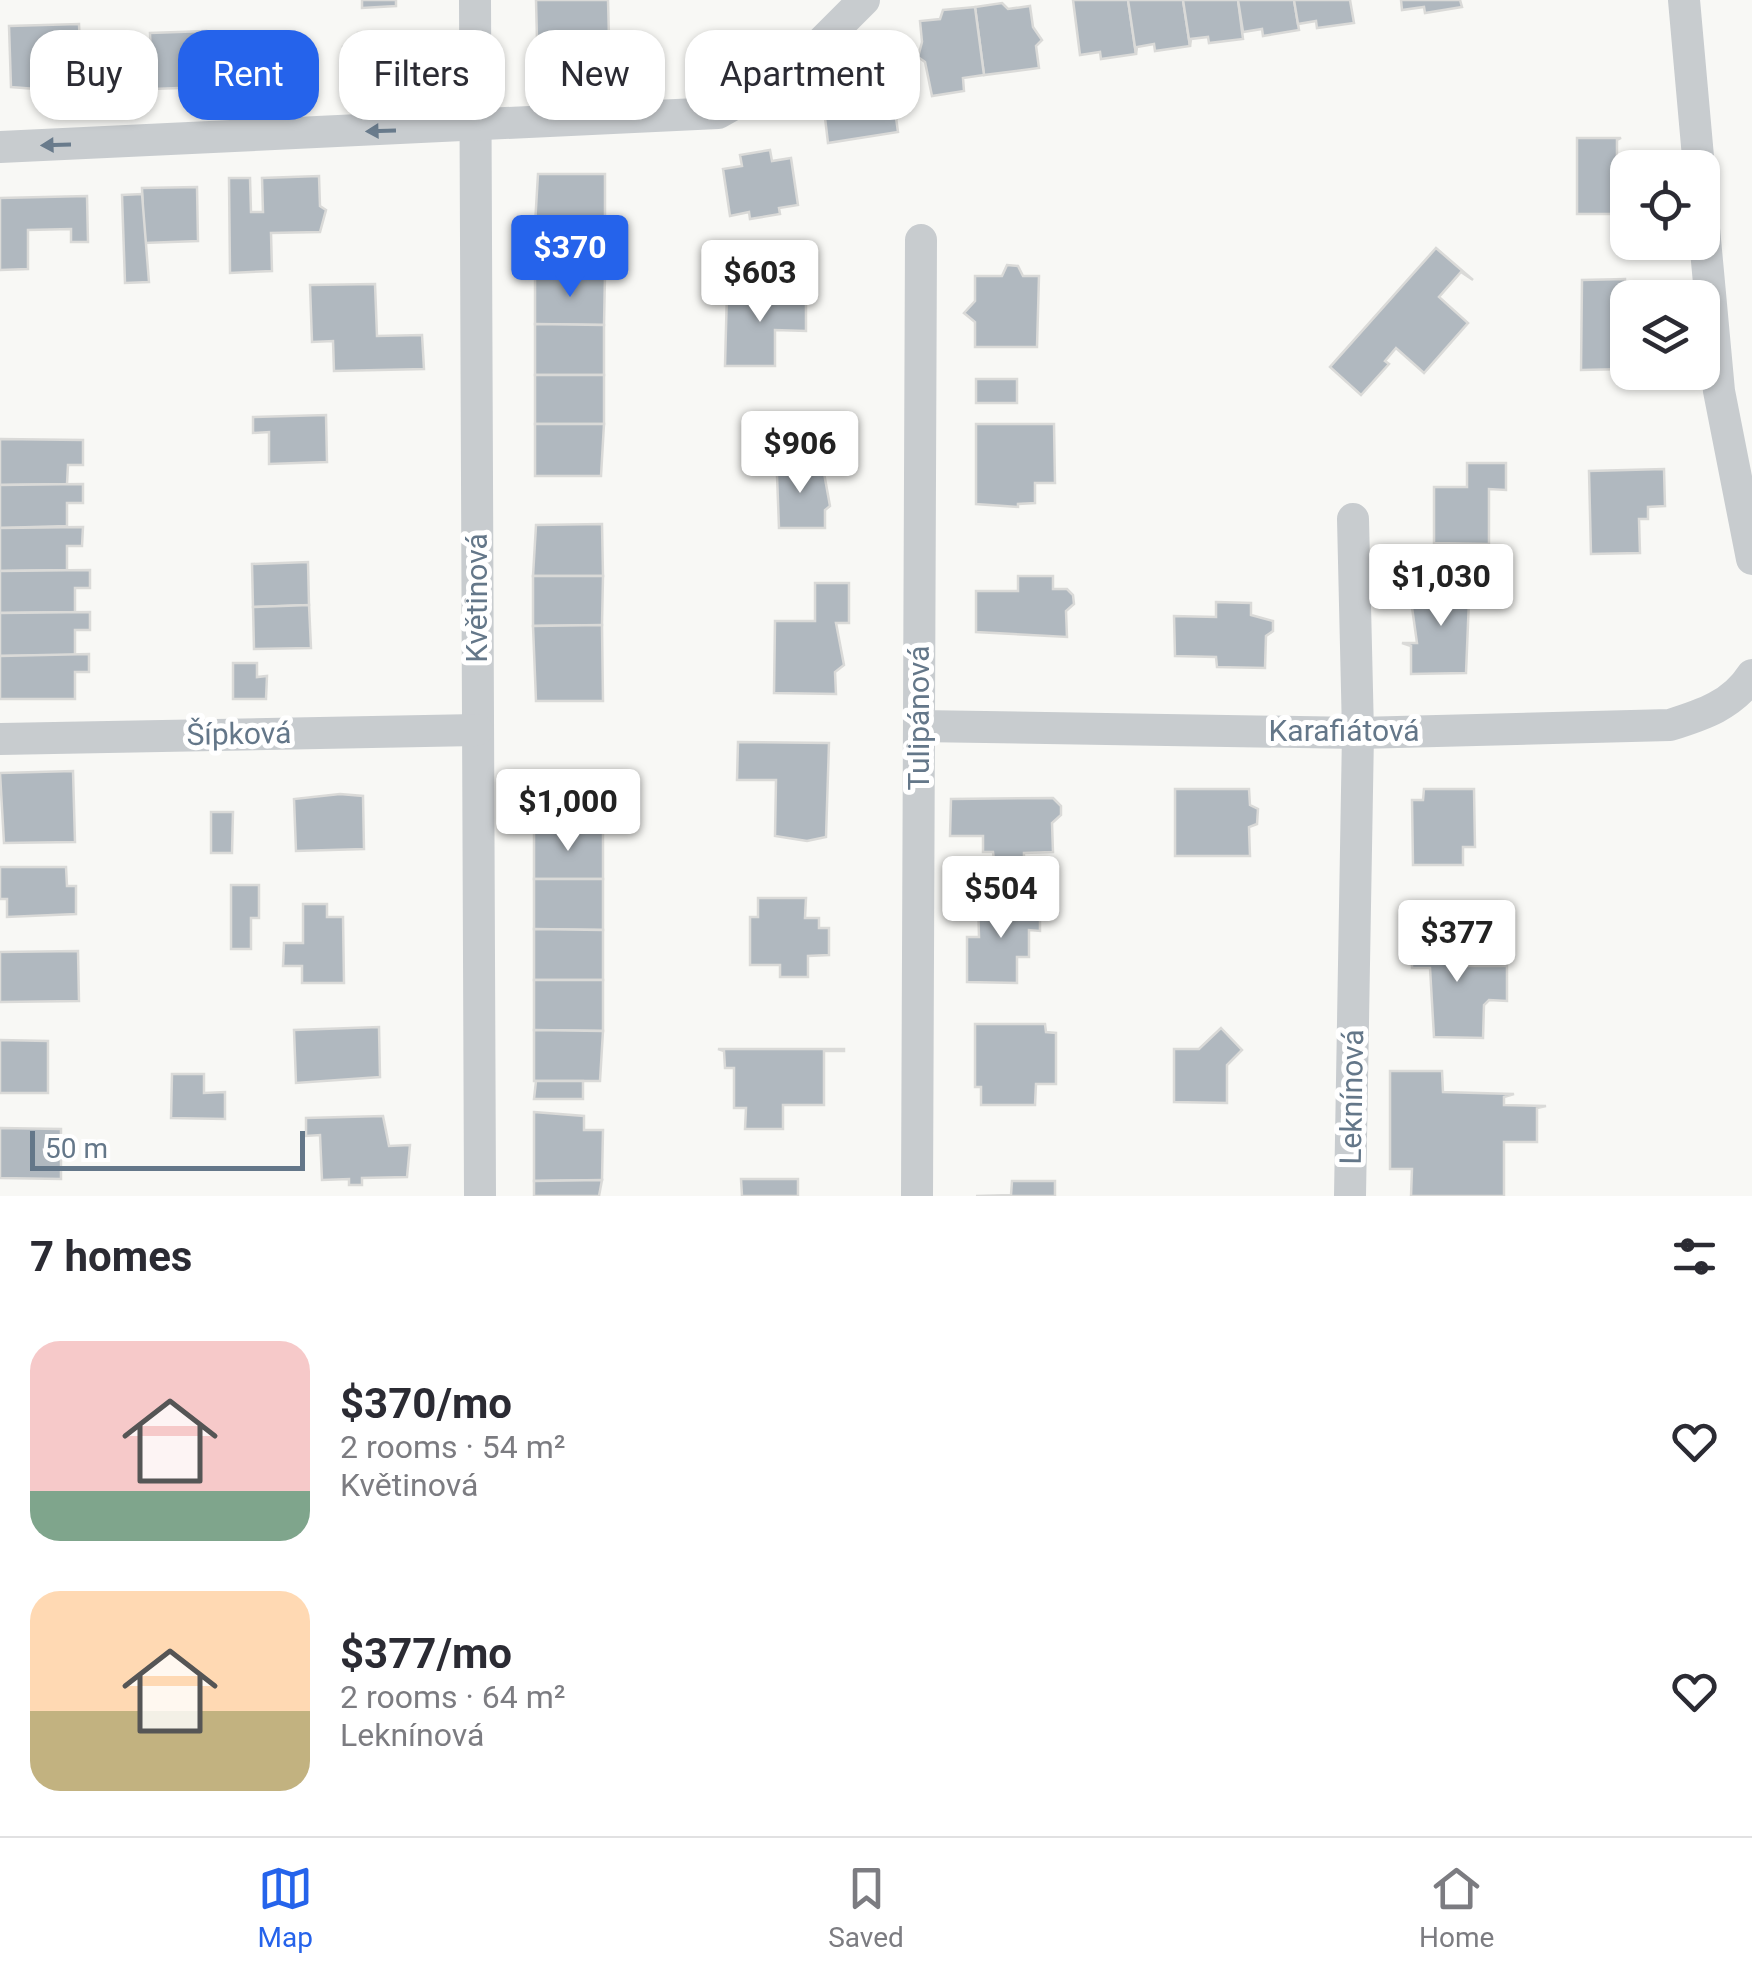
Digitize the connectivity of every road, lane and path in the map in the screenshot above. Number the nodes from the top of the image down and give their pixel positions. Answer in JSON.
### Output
{"nodes":[{"id":1,"x":475,"y":0,"type":"edge"},
{"id":2,"x":864,"y":0,"type":"edge"},
{"id":3,"x":1684,"y":0,"type":"edge"},
{"id":4,"x":478,"y":127,"type":"junction"},
{"id":5,"x":0,"y":147,"type":"edge"},
{"id":6,"x":1697,"y":150,"type":"edge"},
{"id":7,"x":921,"y":240,"type":"dead end"},
{"id":8,"x":1707,"y":260,"type":"edge"},
{"id":9,"x":1354,"y":519,"type":"dead end"},
{"id":10,"x":1752,"y":559,"type":"edge"},
{"id":11,"x":1752,"y":674,"type":"edge"},
{"id":12,"x":920,"y":726,"type":"junction"},
{"id":13,"x":477,"y":730,"type":"junction"},
{"id":14,"x":1358,"y":733,"type":"junction"},
{"id":15,"x":0,"y":738,"type":"edge"},
{"id":16,"x":480,"y":1196,"type":"edge"},
{"id":17,"x":917,"y":1196,"type":"edge"},
{"id":18,"x":1350,"y":1196,"type":"edge"}],
"edges":[{"from":1,"to":4,"type":"street","name":"Květinová"},
{"from":2,"to":4,"type":"street"},
{"from":3,"to":6,"type":"street"},
{"from":4,"to":5,"type":"street","one_way":true},
{"from":4,"to":13,"type":"street","name":"Květinová"},
{"from":7,"to":12,"type":"street","name":"Tulipánová"},
{"from":8,"to":10,"type":"street"},
{"from":9,"to":14,"type":"street","name":"Leknínová"},
{"from":11,"to":14,"type":"street","name":"Karafiátová"},
{"from":12,"to":14,"type":"street","name":"Karafiátová"},
{"from":12,"to":17,"type":"street","name":"Tulipánová"},
{"from":13,"to":15,"type":"street","name":"Šípková"},
{"from":13,"to":16,"type":"street","name":"Květinová"},
{"from":14,"to":18,"type":"street","name":"Leknínová"}]}
